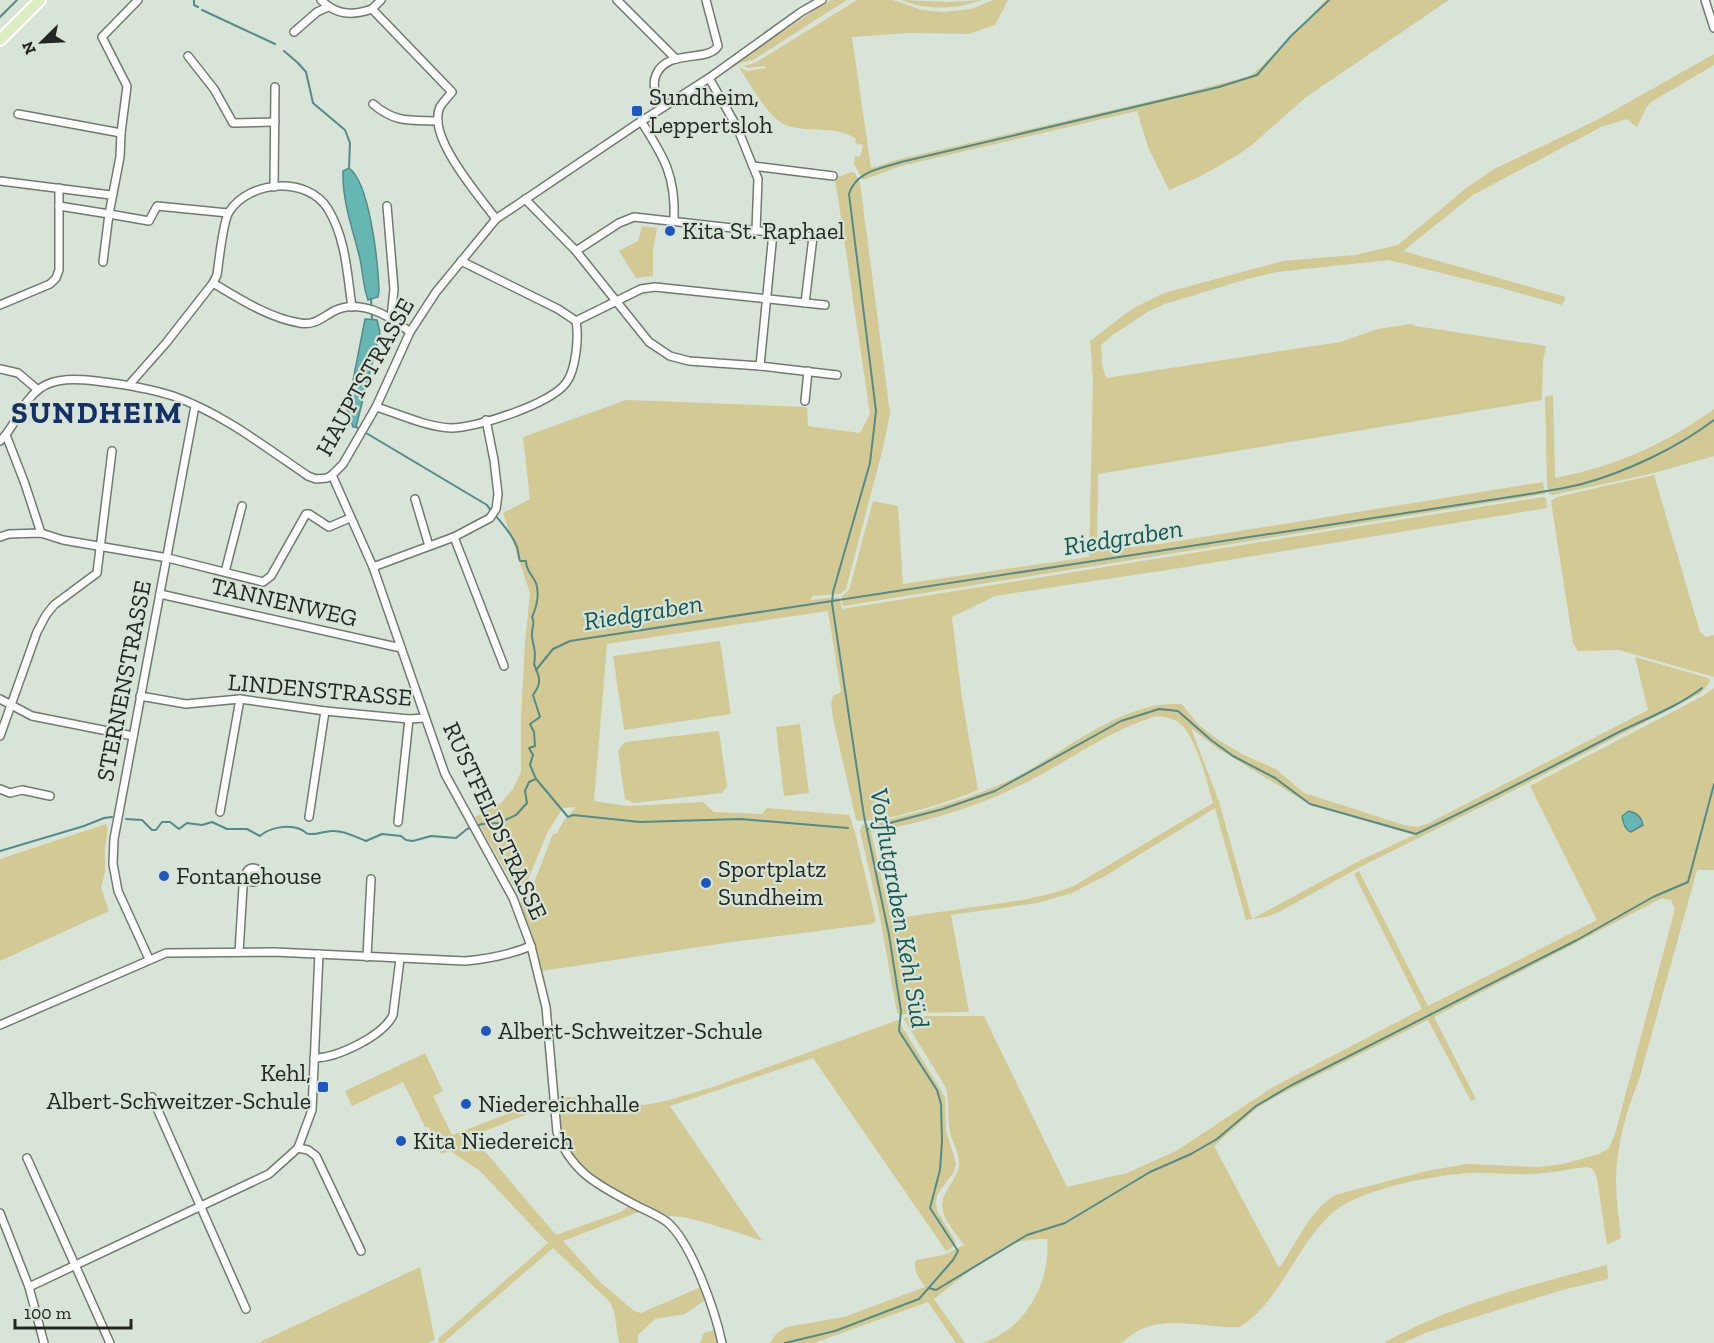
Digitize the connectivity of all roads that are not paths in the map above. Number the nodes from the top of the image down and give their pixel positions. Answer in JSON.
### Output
{"nodes":[{"id":1,"x":40,"y":0,"type":"edge"},
{"id":2,"x":138,"y":0,"type":"edge"},
{"id":3,"x":321,"y":0,"type":"edge"},
{"id":4,"x":381,"y":0,"type":"edge"},
{"id":5,"x":617,"y":0,"type":"edge"},
{"id":6,"x":706,"y":0,"type":"edge"},
{"id":7,"x":822,"y":0,"type":"edge"},
{"id":8,"x":1705,"y":0,"type":"edge"},
{"id":9,"x":328,"y":7,"type":"junction"},
{"id":10,"x":372,"y":9,"type":"junction"},
{"id":11,"x":1714,"y":28,"type":"edge"},
{"id":12,"x":294,"y":32,"type":"dead end"},
{"id":13,"x":0,"y":40,"type":"edge"},
{"id":14,"x":188,"y":56,"type":"dead end"},
{"id":15,"x":676,"y":59,"type":"junction"},
{"id":16,"x":709,"y":78,"type":"junction"},
{"id":17,"x":275,"y":87,"type":"dead end"},
{"id":18,"x":372,"y":104,"type":"dead end"},
{"id":19,"x":664,"y":106,"type":"junction"},
{"id":20,"x":18,"y":114,"type":"dead end"},
{"id":21,"x":438,"y":121,"type":"junction"},
{"id":22,"x":641,"y":121,"type":"junction"},
{"id":23,"x":275,"y":122,"type":"junction"},
{"id":24,"x":121,"y":133,"type":"junction"},
{"id":25,"x":753,"y":166,"type":"junction"},
{"id":26,"x":833,"y":176,"type":"dead end"},
{"id":27,"x":0,"y":181,"type":"edge"},
{"id":28,"x":274,"y":187,"type":"junction"},
{"id":29,"x":59,"y":188,"type":"junction"},
{"id":30,"x":111,"y":195,"type":"junction"},
{"id":31,"x":525,"y":199,"type":"junction"},
{"id":32,"x":59,"y":206,"type":"junction"},
{"id":33,"x":387,"y":206,"type":"dead end"},
{"id":34,"x":228,"y":213,"type":"junction"},
{"id":35,"x":109,"y":214,"type":"junction"},
{"id":36,"x":496,"y":219,"type":"junction"},
{"id":37,"x":674,"y":220,"type":"junction"},
{"id":38,"x":756,"y":230,"type":"junction"},
{"id":39,"x":773,"y":233,"type":"junction"},
{"id":40,"x":576,"y":251,"type":"junction"},
{"id":41,"x":461,"y":261,"type":"junction"},
{"id":42,"x":103,"y":262,"type":"dead end"},
{"id":43,"x":213,"y":284,"type":"junction"},
{"id":44,"x":766,"y":300,"type":"junction"},
{"id":45,"x":617,"y":301,"type":"junction"},
{"id":46,"x":805,"y":303,"type":"junction"},
{"id":47,"x":0,"y":305,"type":"edge"},
{"id":48,"x":825,"y":305,"type":"dead end"},
{"id":49,"x":352,"y":307,"type":"junction"},
{"id":50,"x":392,"y":318,"type":"junction"},
{"id":51,"x":576,"y":321,"type":"junction"},
{"id":52,"x":410,"y":332,"type":"junction"},
{"id":53,"x":760,"y":366,"type":"junction"},
{"id":54,"x":0,"y":369,"type":"edge"},
{"id":55,"x":808,"y":371,"type":"junction"},
{"id":56,"x":837,"y":375,"type":"dead end"},
{"id":57,"x":129,"y":385,"type":"junction"},
{"id":58,"x":38,"y":390,"type":"junction"},
{"id":59,"x":805,"y":401,"type":"dead end"},
{"id":60,"x":195,"y":406,"type":"junction"},
{"id":61,"x":376,"y":407,"type":"junction"},
{"id":62,"x":486,"y":420,"type":"junction"},
{"id":63,"x":3,"y":438,"type":"edge"},
{"id":64,"x":112,"y":451,"type":"dead end"},
{"id":65,"x":332,"y":475,"type":"junction"},
{"id":66,"x":416,"y":499,"type":"dead end"},
{"id":67,"x":242,"y":506,"type":"dead end"},
{"id":68,"x":350,"y":519,"type":"junction"},
{"id":69,"x":42,"y":533,"type":"junction"},
{"id":70,"x":0,"y":537,"type":"edge"},
{"id":71,"x":454,"y":537,"type":"junction"},
{"id":72,"x":429,"y":546,"type":"junction"},
{"id":73,"x":101,"y":547,"type":"junction"},
{"id":74,"x":168,"y":558,"type":"junction"},
{"id":75,"x":373,"y":567,"type":"junction"},
{"id":76,"x":225,"y":572,"type":"junction"},
{"id":77,"x":160,"y":594,"type":"junction"},
{"id":78,"x":401,"y":648,"type":"junction"},
{"id":79,"x":504,"y":666,"type":"dead end"},
{"id":80,"x":140,"y":696,"type":"junction"},
{"id":81,"x":0,"y":699,"type":"edge"},
{"id":82,"x":240,"y":699,"type":"junction"},
{"id":83,"x":12,"y":705,"type":"junction"},
{"id":84,"x":325,"y":711,"type":"junction"},
{"id":85,"x":425,"y":718,"type":"junction"},
{"id":86,"x":409,"y":719,"type":"junction"},
{"id":87,"x":0,"y":736,"type":"edge"},
{"id":88,"x":133,"y":736,"type":"junction"},
{"id":89,"x":0,"y":789,"type":"edge"},
{"id":90,"x":50,"y":796,"type":"dead end"},
{"id":91,"x":220,"y":812,"type":"dead end"},
{"id":92,"x":309,"y":817,"type":"dead end"},
{"id":93,"x":398,"y":822,"type":"dead end"},
{"id":94,"x":246,"y":874,"type":"dead end"},
{"id":95,"x":371,"y":879,"type":"dead end"},
{"id":96,"x":531,"y":946,"type":"junction"},
{"id":97,"x":239,"y":952,"type":"junction"},
{"id":98,"x":319,"y":954,"type":"junction"},
{"id":99,"x":367,"y":957,"type":"junction"},
{"id":100,"x":149,"y":959,"type":"junction"},
{"id":101,"x":400,"y":959,"type":"junction"},
{"id":102,"x":0,"y":1025,"type":"edge"},
{"id":103,"x":314,"y":1058,"type":"junction"},
{"id":104,"x":152,"y":1097,"type":"dead end"},
{"id":105,"x":298,"y":1148,"type":"junction"},
{"id":106,"x":27,"y":1158,"type":"dead end"},
{"id":107,"x":200,"y":1207,"type":"junction"},
{"id":108,"x":0,"y":1213,"type":"edge"},
{"id":109,"x":361,"y":1251,"type":"dead end"},
{"id":110,"x":74,"y":1266,"type":"junction"},
{"id":111,"x":29,"y":1287,"type":"junction"},
{"id":112,"x":246,"y":1309,"type":"dead end"},
{"id":113,"x":44,"y":1343,"type":"edge"},
{"id":114,"x":110,"y":1343,"type":"edge"},
{"id":115,"x":722,"y":1343,"type":"edge"}],
"edges":[{"from":1,"to":13,"type":"main road"},
{"from":2,"to":24,"type":"street"},
{"from":3,"to":9,"type":"street"},
{"from":4,"to":10,"type":"street"},
{"from":5,"to":15,"type":"street"},
{"from":6,"to":15,"type":"street"},
{"from":7,"to":16,"type":"street","name":"HAUPTSTRASSE"},
{"from":8,"to":11,"type":"street"},
{"from":9,"to":10,"type":"street"},
{"from":9,"to":12,"type":"street"},
{"from":10,"to":21,"type":"street"},
{"from":14,"to":23,"type":"street"},
{"from":15,"to":19,"type":"street"},
{"from":16,"to":19,"type":"street","name":"HAUPTSTRASSE"},
{"from":16,"to":25,"type":"street"},
{"from":17,"to":23,"type":"street"},
{"from":18,"to":21,"type":"street"},
{"from":19,"to":22,"type":"street","name":"HAUPTSTRASSE"},
{"from":20,"to":24,"type":"street"},
{"from":21,"to":36,"type":"street"},
{"from":22,"to":31,"type":"street","name":"HAUPTSTRASSE"},
{"from":22,"to":37,"type":"street"},
{"from":23,"to":28,"type":"street"},
{"from":24,"to":30,"type":"street"},
{"from":25,"to":26,"type":"street"},
{"from":25,"to":38,"type":"street"},
{"from":27,"to":29,"type":"street"},
{"from":28,"to":34,"type":"street"},
{"from":28,"to":49,"type":"street"},
{"from":29,"to":30,"type":"street"},
{"from":29,"to":32,"type":"street"},
{"from":30,"to":35,"type":"street"},
{"from":31,"to":36,"type":"street","name":"HAUPTSTRASSE"},
{"from":31,"to":40,"type":"street"},
{"from":32,"to":35,"type":"street"},
{"from":32,"to":47,"type":"street"},
{"from":33,"to":50,"type":"street"},
{"from":34,"to":35,"type":"street"},
{"from":34,"to":43,"type":"street"},
{"from":35,"to":42,"type":"street"},
{"from":36,"to":41,"type":"street","name":"HAUPTSTRASSE"},
{"from":37,"to":38,"type":"street"},
{"from":37,"to":40,"type":"street"},
{"from":38,"to":39,"type":"street"},
{"from":39,"to":44,"type":"street"},
{"from":39,"to":46,"type":"street"},
{"from":40,"to":45,"type":"street"},
{"from":41,"to":51,"type":"street"},
{"from":41,"to":52,"type":"street","name":"HAUPTSTRASSE"},
{"from":43,"to":49,"type":"street"},
{"from":43,"to":57,"type":"street"},
{"from":44,"to":45,"type":"street"},
{"from":44,"to":46,"type":"street"},
{"from":44,"to":53,"type":"street"},
{"from":45,"to":51,"type":"street"},
{"from":45,"to":53,"type":"street"},
{"from":46,"to":48,"type":"street"},
{"from":49,"to":50,"type":"street"},
{"from":50,"to":52,"type":"street"},
{"from":51,"to":62,"type":"street"},
{"from":52,"to":61,"type":"street","name":"HAUPTSTRASSE"},
{"from":53,"to":55,"type":"street"},
{"from":54,"to":58,"type":"street"},
{"from":55,"to":56,"type":"street"},
{"from":55,"to":59,"type":"street"},
{"from":57,"to":58,"type":"street","name":"HAUPTSTRASSE"},
{"from":57,"to":60,"type":"street","name":"HAUPTSTRASSE"},
{"from":58,"to":63,"type":"street"},
{"from":60,"to":65,"type":"street","name":"HAUPTSTRASSE"},
{"from":60,"to":74,"type":"street","name":"STERNENSTRASSE"},
{"from":61,"to":62,"type":"street"},
{"from":61,"to":65,"type":"street","name":"HAUPTSTRASSE"},
{"from":62,"to":71,"type":"street"},
{"from":63,"to":69,"type":"street"},
{"from":64,"to":73,"type":"street"},
{"from":65,"to":68,"type":"street","name":"RUSTFELDSTRASSE"},
{"from":66,"to":72,"type":"street"},
{"from":67,"to":76,"type":"street"},
{"from":68,"to":75,"type":"street","name":"RUSTFELDSTRASSE"},
{"from":68,"to":76,"type":"street"},
{"from":69,"to":70,"type":"street"},
{"from":69,"to":73,"type":"street"},
{"from":71,"to":72,"type":"street"},
{"from":71,"to":79,"type":"street"},
{"from":72,"to":75,"type":"street"},
{"from":73,"to":74,"type":"street"},
{"from":73,"to":83,"type":"street"},
{"from":74,"to":76,"type":"street"},
{"from":74,"to":77,"type":"street","name":"STERNENSTRASSE"},
{"from":75,"to":78,"type":"street","name":"RUSTFELDSTRASSE"},
{"from":77,"to":78,"type":"street","name":"TANNENWEG"},
{"from":77,"to":80,"type":"street","name":"STERNENSTRASSE"},
{"from":78,"to":85,"type":"street","name":"RUSTFELDSTRASSE"},
{"from":80,"to":82,"type":"street","name":"LINDENSTRASSE"},
{"from":80,"to":88,"type":"street","name":"STERNENSTRASSE"},
{"from":81,"to":83,"type":"street"},
{"from":82,"to":84,"type":"street","name":"LINDENSTRASSE"},
{"from":82,"to":91,"type":"street"},
{"from":83,"to":87,"type":"street"},
{"from":83,"to":88,"type":"street"},
{"from":84,"to":86,"type":"street","name":"LINDENSTRASSE"},
{"from":84,"to":92,"type":"street"},
{"from":85,"to":86,"type":"street","name":"LINDENSTRASSE"},
{"from":85,"to":96,"type":"street","name":"RUSTFELDSTRASSE"},
{"from":86,"to":93,"type":"street"},
{"from":88,"to":100,"type":"street","name":"STERNENSTRASSE"},
{"from":89,"to":90,"type":"street"},
{"from":94,"to":97,"type":"street"},
{"from":95,"to":99,"type":"street"},
{"from":96,"to":101,"type":"street"},
{"from":96,"to":115,"type":"street","name":"RUSTFELDSTRASSE"},
{"from":97,"to":98,"type":"street"},
{"from":97,"to":100,"type":"street"},
{"from":98,"to":99,"type":"street"},
{"from":98,"to":103,"type":"street"},
{"from":99,"to":101,"type":"street"},
{"from":100,"to":102,"type":"street"},
{"from":101,"to":103,"type":"street"},
{"from":103,"to":105,"type":"street"},
{"from":104,"to":107,"type":"street"},
{"from":105,"to":107,"type":"street"},
{"from":105,"to":109,"type":"street"},
{"from":106,"to":110,"type":"street"},
{"from":107,"to":110,"type":"street"},
{"from":107,"to":112,"type":"street"},
{"from":108,"to":111,"type":"street"},
{"from":110,"to":111,"type":"street"},
{"from":110,"to":114,"type":"street"},
{"from":111,"to":113,"type":"street"}]}
